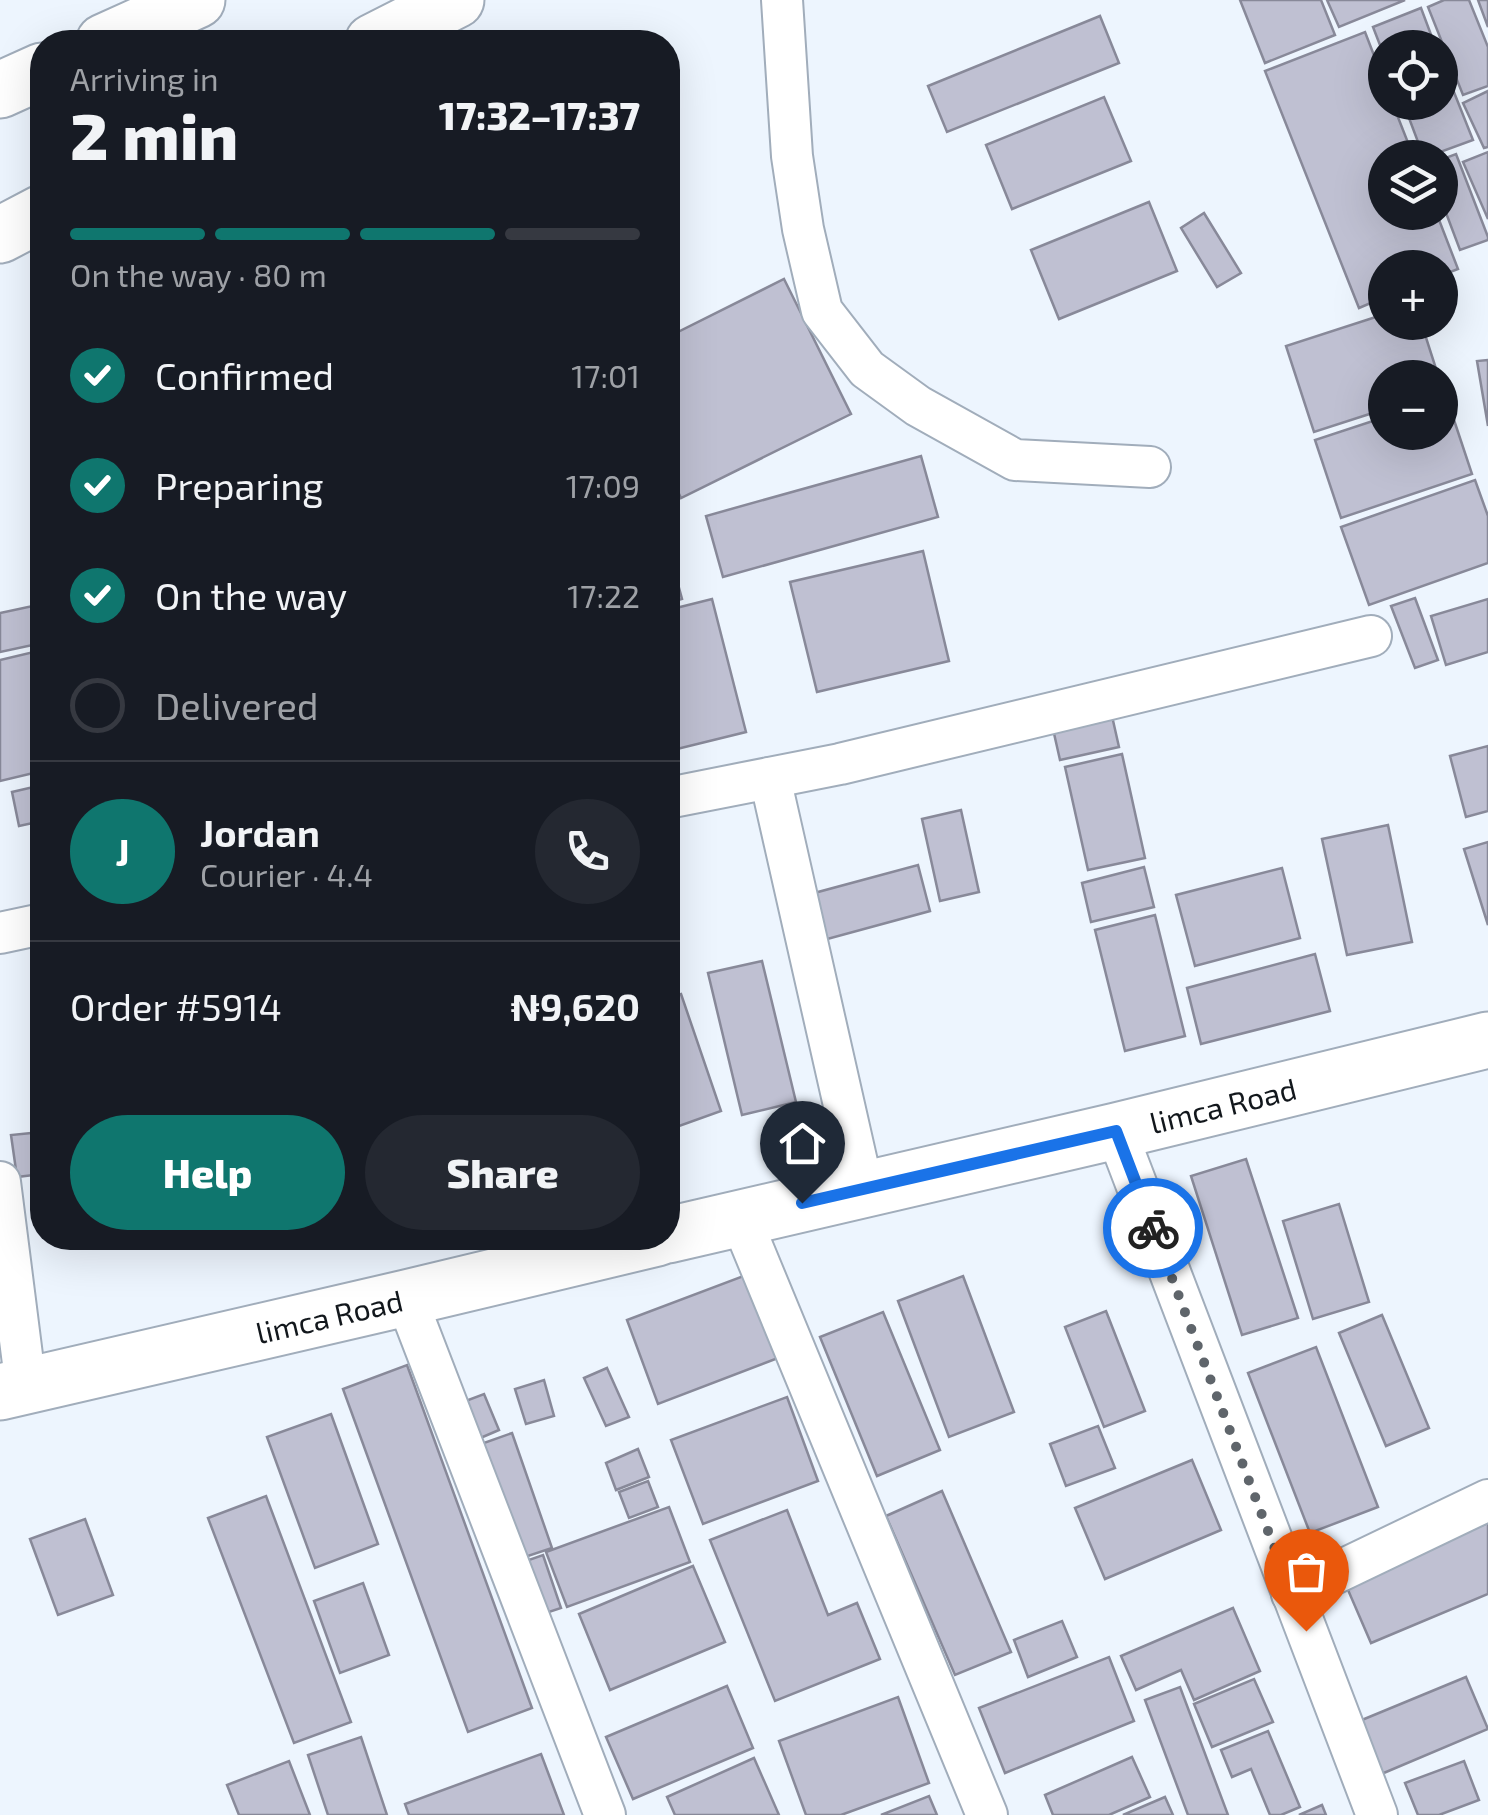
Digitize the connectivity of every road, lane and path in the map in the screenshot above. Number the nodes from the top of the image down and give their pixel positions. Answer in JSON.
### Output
{"nodes":[{"id":1,"x":197,"y":0,"type":"edge"},
{"id":2,"x":456,"y":0,"type":"edge"},
{"id":3,"x":782,"y":0,"type":"edge"},
{"id":4,"x":131,"y":30,"type":"edge"},
{"id":5,"x":397,"y":30,"type":"edge"},
{"id":6,"x":30,"y":76,"type":"edge"},
{"id":7,"x":0,"y":90,"type":"edge"},
{"id":8,"x":30,"y":219,"type":"edge"},
{"id":9,"x":0,"y":235,"type":"edge"},
{"id":10,"x":1150,"y":467,"type":"dead end"},
{"id":11,"x":1371,"y":636,"type":"dead end"},
{"id":12,"x":770,"y":778,"type":"junction"},
{"id":13,"x":680,"y":796,"type":"edge"},
{"id":14,"x":30,"y":927,"type":"edge"},
{"id":15,"x":0,"y":933,"type":"edge"},
{"id":16,"x":1488,"y":1040,"type":"edge"},
{"id":17,"x":1116,"y":1131,"type":"junction"},
{"id":18,"x":0,"y":1182,"type":"edge"},
{"id":19,"x":864,"y":1190,"type":"junction"},
{"id":20,"x":740,"y":1217,"type":"junction"},
{"id":21,"x":680,"y":1232,"type":"edge"},
{"id":22,"x":607,"y":1250,"type":"edge"},
{"id":23,"x":406,"y":1298,"type":"junction"},
{"id":24,"x":13,"y":1389,"type":"edge"},
{"id":25,"x":1488,"y":1500,"type":"edge"},
{"id":26,"x":1292,"y":1594,"type":"junction"},
{"id":27,"x":605,"y":1815,"type":"edge"},
{"id":28,"x":987,"y":1815,"type":"edge"},
{"id":29,"x":1377,"y":1815,"type":"edge"}],
"edges":[{"from":1,"to":4,"type":"main road"},
{"from":2,"to":5,"type":"main road"},
{"from":3,"to":10,"type":"street"},
{"from":6,"to":7,"type":"main road"},
{"from":8,"to":9,"type":"main road"},
{"from":11,"to":12,"type":"street"},
{"from":12,"to":13,"type":"street"},
{"from":12,"to":19,"type":"street"},
{"from":14,"to":15,"type":"street"},
{"from":16,"to":17,"type":"main road","name":"limca Road"},
{"from":17,"to":19,"type":"main road","name":"limca Road"},
{"from":17,"to":26,"type":"street"},
{"from":18,"to":24,"type":"street"},
{"from":19,"to":20,"type":"main road","name":"limca Road"},
{"from":20,"to":21,"type":"main road","name":"limca Road"},
{"from":20,"to":28,"type":"street"},
{"from":22,"to":23,"type":"main road","name":"limca Road"},
{"from":23,"to":24,"type":"main road","name":"limca Road"},
{"from":23,"to":27,"type":"street"},
{"from":25,"to":26,"type":"street"},
{"from":26,"to":29,"type":"street"}]}
